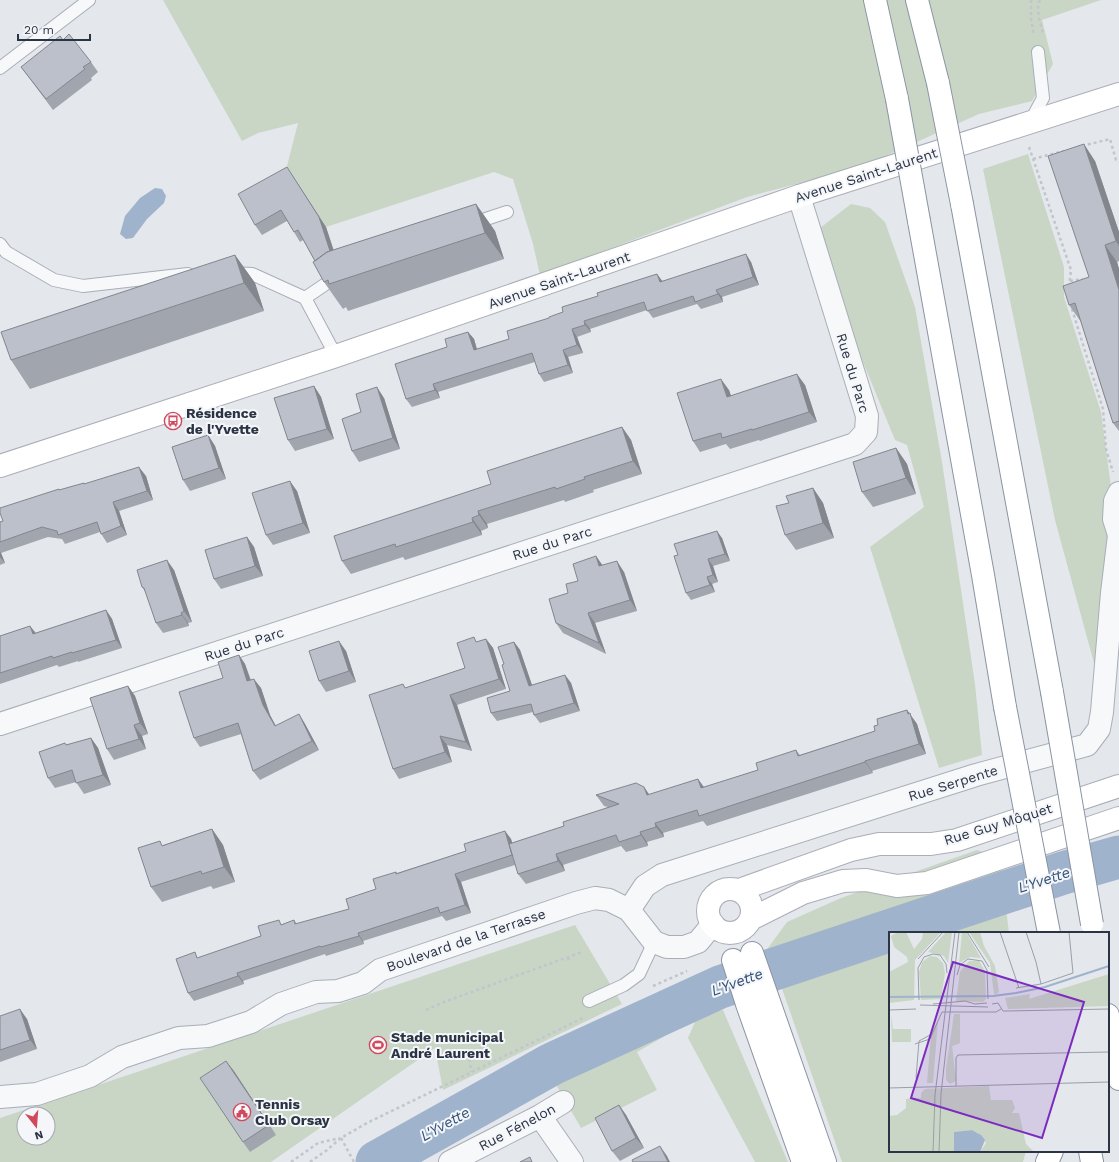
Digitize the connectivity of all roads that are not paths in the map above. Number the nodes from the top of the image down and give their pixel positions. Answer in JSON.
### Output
{"nodes":[{"id":1,"x":90,"y":0,"type":"edge"},
{"id":2,"x":875,"y":0,"type":"edge"},
{"id":3,"x":917,"y":0,"type":"edge"},
{"id":4,"x":1038,"y":52,"type":"road end"},
{"id":5,"x":0,"y":68,"type":"edge"},
{"id":6,"x":1119,"y":94,"type":"edge"},
{"id":7,"x":1030,"y":123,"type":"junction"},
{"id":8,"x":800,"y":196,"type":"junction"},
{"id":9,"x":507,"y":212,"type":"dead end"},
{"id":10,"x":461,"y":227,"type":"edge"},
{"id":11,"x":0,"y":244,"type":"edge"},
{"id":12,"x":348,"y":269,"type":"edge"},
{"id":13,"x":220,"y":272,"type":"edge"},
{"id":14,"x":197,"y":273,"type":"edge"},
{"id":15,"x":306,"y":298,"type":"junction"},
{"id":16,"x":336,"y":356,"type":"junction"},
{"id":17,"x":0,"y":466,"type":"edge"},
{"id":18,"x":1116,"y":484,"type":"edge"},
{"id":19,"x":1119,"y":535,"type":"edge"},
{"id":20,"x":0,"y":724,"type":"edge"},
{"id":21,"x":1119,"y":786,"type":"edge"},
{"id":22,"x":1119,"y":818,"type":"edge"},
{"id":23,"x":738,"y":890,"type":"junction"},
{"id":24,"x":629,"y":910,"type":"junction"},
{"id":25,"x":748,"y":924,"type":"junction"},
{"id":26,"x":717,"y":928,"type":"junction"},
{"id":27,"x":1093,"y":928,"type":"edge"},
{"id":28,"x":1049,"y":932,"type":"edge"},
{"id":29,"x":654,"y":942,"type":"junction"},
{"id":30,"x":742,"y":956,"type":"junction"},
{"id":31,"x":589,"y":1001,"type":"dead end"},
{"id":32,"x":1109,"y":1002,"type":"edge"},
{"id":33,"x":1119,"y":1014,"type":"edge"},
{"id":34,"x":1109,"y":1021,"type":"edge"},
{"id":35,"x":1119,"y":1079,"type":"edge"},
{"id":36,"x":0,"y":1097,"type":"edge"},
{"id":37,"x":563,"y":1102,"type":"dead end"},
{"id":38,"x":540,"y":1116,"type":"junction"},
{"id":39,"x":1052,"y":1152,"type":"edge"},
{"id":40,"x":1090,"y":1152,"type":"edge"},
{"id":41,"x":450,"y":1162,"type":"edge"},
{"id":42,"x":572,"y":1162,"type":"edge"},
{"id":43,"x":803,"y":1162,"type":"edge"},
{"id":44,"x":825,"y":1162,"type":"edge"},
{"id":45,"x":1047,"y":1162,"type":"edge"},
{"id":46,"x":1092,"y":1162,"type":"edge"}],
"edges":[{"from":1,"to":5,"type":"lane"},
{"from":2,"to":28,"type":"main road","bridge":true},
{"from":3,"to":27,"type":"main road","bridge":true},
{"from":4,"to":7,"type":"lane"},
{"from":6,"to":7,"type":"main road","name":"Avenue Saint-Laurent"},
{"from":7,"to":8,"type":"main road","name":"Avenue Saint-Laurent"},
{"from":8,"to":16,"type":"main road","name":"Avenue Saint-Laurent"},
{"from":8,"to":20,"type":"street","name":"Rue du Parc"},
{"from":9,"to":10,"type":"lane"},
{"from":11,"to":14,"type":"lane"},
{"from":12,"to":15,"type":"lane"},
{"from":13,"to":15,"type":"lane"},
{"from":15,"to":16,"type":"lane"},
{"from":16,"to":17,"type":"main road","name":"Avenue Saint-Laurent"},
{"from":18,"to":19,"type":"street","name":"Rue Serpente"},
{"from":19,"to":24,"type":"street","name":"Rue Serpente"},
{"from":21,"to":23,"type":"main road","name":"Rue Guy Môquet"},
{"from":22,"to":25,"type":"main road"},
{"from":23,"to":25,"type":"main road"},
{"from":23,"to":26,"type":"main road"},
{"from":24,"to":29,"type":"street","name":"Boulevard de la Terrasse"},
{"from":24,"to":36,"type":"street","name":"Boulevard de la Terrasse"},
{"from":25,"to":26,"type":"main road"},
{"from":25,"to":30,"type":"main road"},
{"from":26,"to":29,"type":"street"},
{"from":26,"to":30,"type":"main road"},
{"from":29,"to":31,"type":"lane"},
{"from":30,"to":43,"type":"main road"},
{"from":30,"to":44,"type":"main road"},
{"from":32,"to":33,"type":"main road"},
{"from":34,"to":35,"type":"main road"},
{"from":37,"to":38,"type":"street","name":"Rue Fénelon"},
{"from":38,"to":41,"type":"street","name":"Rue Fénelon"},
{"from":38,"to":42,"type":"street"},
{"from":39,"to":45,"type":"main road"},
{"from":40,"to":46,"type":"main road"}]}
